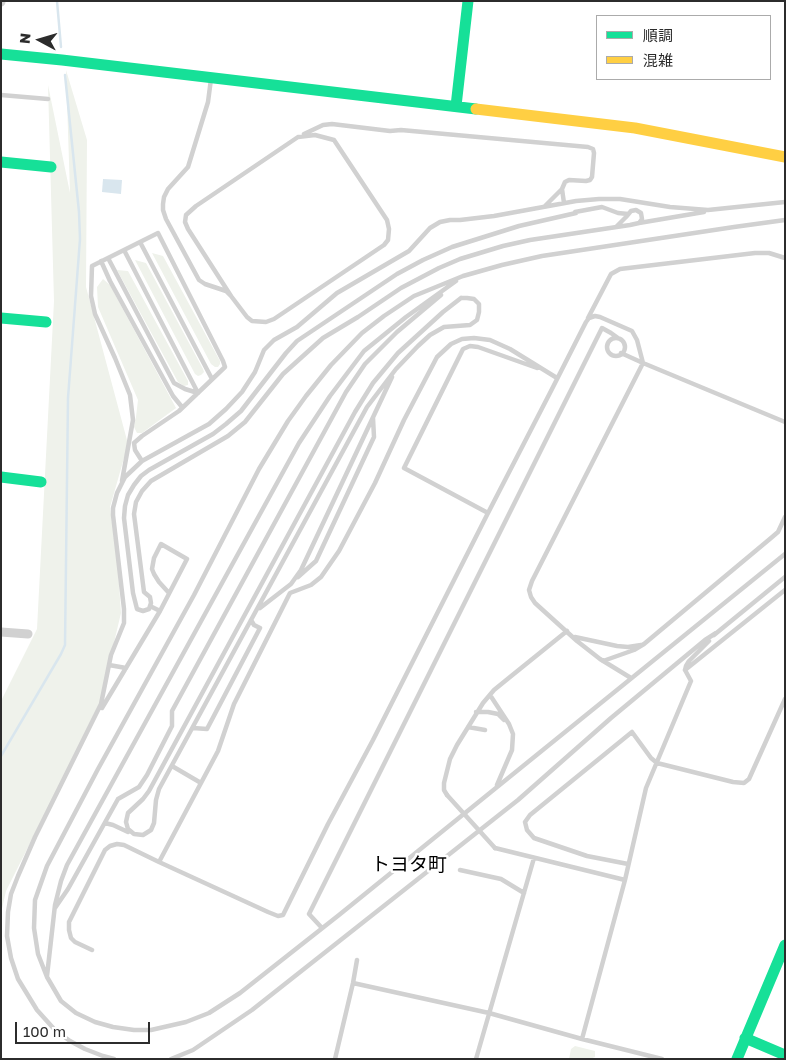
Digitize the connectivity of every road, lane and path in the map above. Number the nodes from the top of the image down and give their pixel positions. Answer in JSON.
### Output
{"nodes":[{"id":1,"x":468,"y":1,"type":"edge"},
{"id":2,"x":1,"y":54,"type":"edge"},
{"id":3,"x":211,"y":78,"type":"junction"},
{"id":4,"x":1,"y":95,"type":"edge"},
{"id":5,"x":48,"y":99,"type":"dead end"},
{"id":6,"x":456,"y":106,"type":"junction"},
{"id":7,"x":298,"y":137,"type":"junction"},
{"id":8,"x":785,"y":157,"type":"edge"},
{"id":9,"x":1,"y":162,"type":"edge"},
{"id":10,"x":50,"y":167,"type":"dead end"},
{"id":11,"x":562,"y":189,"type":"junction"},
{"id":12,"x":785,"y":202,"type":"edge"},
{"id":13,"x":564,"y":204,"type":"junction"},
{"id":14,"x":736,"y":206,"type":"junction"},
{"id":15,"x":544,"y":207,"type":"junction"},
{"id":16,"x":628,"y":214,"type":"junction"},
{"id":17,"x":785,"y":220,"type":"edge"},
{"id":18,"x":639,"y":223,"type":"junction"},
{"id":19,"x":616,"y":227,"type":"junction"},
{"id":20,"x":140,"y":242,"type":"junction"},
{"id":21,"x":124,"y":250,"type":"junction"},
{"id":22,"x":108,"y":258,"type":"junction"},
{"id":23,"x":785,"y":258,"type":"edge"},
{"id":24,"x":101,"y":261,"type":"junction"},
{"id":25,"x":463,"y":276,"type":"junction"},
{"id":26,"x":232,"y":296,"type":"junction"},
{"id":27,"x":1,"y":318,"type":"edge"},
{"id":28,"x":46,"y":322,"type":"dead end"},
{"id":29,"x":586,"y":322,"type":"junction"},
{"id":30,"x":618,"y":338,"type":"junction"},
{"id":31,"x":621,"y":353,"type":"junction"},
{"id":32,"x":643,"y":363,"type":"junction"},
{"id":33,"x":396,"y":369,"type":"junction"},
{"id":34,"x":546,"y":371,"type":"junction"},
{"id":35,"x":557,"y":378,"type":"junction"},
{"id":36,"x":212,"y":379,"type":"junction"},
{"id":37,"x":198,"y":393,"type":"junction"},
{"id":38,"x":182,"y":407,"type":"junction"},
{"id":39,"x":373,"y":417,"type":"junction"},
{"id":40,"x":785,"y":422,"type":"edge"},
{"id":41,"x":131,"y":431,"type":"junction"},
{"id":42,"x":142,"y":436,"type":"junction"},
{"id":43,"x":142,"y":461,"type":"junction"},
{"id":44,"x":1,"y":477,"type":"edge"},
{"id":45,"x":41,"y":482,"type":"dead end"},
{"id":46,"x":121,"y":484,"type":"junction"},
{"id":47,"x":488,"y":513,"type":"junction"},
{"id":48,"x":785,"y":516,"type":"edge"},
{"id":49,"x":785,"y":554,"type":"edge"},
{"id":50,"x":785,"y":577,"type":"edge"},
{"id":51,"x":291,"y":584,"type":"junction"},
{"id":52,"x":785,"y":590,"type":"edge"},
{"id":53,"x":169,"y":593,"type":"junction"},
{"id":54,"x":150,"y":606,"type":"junction"},
{"id":55,"x":257,"y":610,"type":"junction"},
{"id":56,"x":160,"y":611,"type":"junction"},
{"id":57,"x":251,"y":620,"type":"junction"},
{"id":58,"x":567,"y":631,"type":"junction"},
{"id":59,"x":1,"y":632,"type":"edge"},
{"id":60,"x":716,"y":633,"type":"junction"},
{"id":61,"x":28,"y":634,"type":"dead end"},
{"id":62,"x":573,"y":637,"type":"junction"},
{"id":63,"x":644,"y":644,"type":"junction"},
{"id":64,"x":603,"y":661,"type":"junction"},
{"id":65,"x":109,"y":665,"type":"junction"},
{"id":66,"x":126,"y":668,"type":"junction"},
{"id":67,"x":685,"y":670,"type":"junction"},
{"id":68,"x":631,"y":678,"type":"junction"},
{"id":69,"x":490,"y":695,"type":"junction"},
{"id":70,"x":785,"y":699,"type":"edge"},
{"id":71,"x":476,"y":712,"type":"junction"},
{"id":72,"x":94,"y":720,"type":"junction"},
{"id":73,"x":509,"y":724,"type":"junction"},
{"id":74,"x":468,"y":727,"type":"junction"},
{"id":75,"x":193,"y":728,"type":"junction"},
{"id":76,"x":485,"y":730,"type":"dead end"},
{"id":77,"x":657,"y":763,"type":"junction"},
{"id":78,"x":172,"y":766,"type":"junction"},
{"id":79,"x":201,"y":783,"type":"junction"},
{"id":80,"x":497,"y":787,"type":"junction"},
{"id":81,"x":106,"y":823,"type":"junction"},
{"id":82,"x":134,"y":834,"type":"junction"},
{"id":83,"x":534,"y":858,"type":"junction"},
{"id":84,"x":159,"y":862,"type":"junction"},
{"id":85,"x":628,"y":864,"type":"junction"},
{"id":86,"x":460,"y":870,"type":"dead end"},
{"id":87,"x":625,"y":880,"type":"junction"},
{"id":88,"x":524,"y":893,"type":"junction"},
{"id":89,"x":54,"y":911,"type":"junction"},
{"id":90,"x":322,"y":928,"type":"junction"},
{"id":91,"x":785,"y":945,"type":"edge"},
{"id":92,"x":92,"y":950,"type":"dead end"},
{"id":93,"x":357,"y":960,"type":"dead end"},
{"id":94,"x":47,"y":977,"type":"junction"},
{"id":95,"x":353,"y":983,"type":"junction"},
{"id":96,"x":489,"y":1013,"type":"junction"},
{"id":97,"x":745,"y":1038,"type":"junction"},
{"id":98,"x":582,"y":1039,"type":"junction"},
{"id":99,"x":785,"y":1055,"type":"edge"},
{"id":100,"x":114,"y":1059,"type":"edge"},
{"id":101,"x":171,"y":1059,"type":"edge"},
{"id":102,"x":334,"y":1059,"type":"edge"},
{"id":103,"x":476,"y":1059,"type":"edge"},
{"id":104,"x":662,"y":1059,"type":"edge"},
{"id":105,"x":737,"y":1059,"type":"edge"}],
"edges":[{"from":1,"to":6,"type":"street"},
{"from":2,"to":3,"type":"street"},
{"from":3,"to":6,"type":"street"},
{"from":3,"to":26,"type":"lane"},
{"from":4,"to":5,"type":"lane"},
{"from":6,"to":8,"type":"street"},
{"from":7,"to":11,"type":"lane"},
{"from":7,"to":26,"type":"lane"},
{"from":7,"to":26,"type":"lane"},
{"from":9,"to":10,"type":"street"},
{"from":11,"to":13,"type":"lane"},
{"from":11,"to":15,"type":"lane"},
{"from":12,"to":14,"type":"lane"},
{"from":13,"to":14,"type":"lane"},
{"from":13,"to":15,"type":"lane"},
{"from":14,"to":18,"type":"lane"},
{"from":15,"to":43,"type":"lane"},
{"from":16,"to":18,"type":"lane"},
{"from":16,"to":19,"type":"lane"},
{"from":16,"to":54,"type":"lane"},
{"from":17,"to":25,"type":"lane"},
{"from":18,"to":19,"type":"lane"},
{"from":19,"to":54,"type":"lane"},
{"from":20,"to":21,"type":"lane"},
{"from":20,"to":36,"type":"lane"},
{"from":20,"to":36,"type":"lane"},
{"from":21,"to":22,"type":"lane"},
{"from":21,"to":37,"type":"lane"},
{"from":22,"to":24,"type":"lane"},
{"from":22,"to":37,"type":"lane"},
{"from":23,"to":29,"type":"lane"},
{"from":24,"to":38,"type":"lane"},
{"from":24,"to":41,"type":"lane"},
{"from":25,"to":81,"type":"lane"},
{"from":25,"to":89,"type":"lane"},
{"from":25,"to":94,"type":"lane"},
{"from":27,"to":28,"type":"street"},
{"from":29,"to":32,"type":"lane"},
{"from":29,"to":35,"type":"lane"},
{"from":30,"to":31,"type":"lane"},
{"from":30,"to":31,"type":"lane"},
{"from":30,"to":90,"type":"lane"},
{"from":31,"to":32,"type":"lane"},
{"from":32,"to":40,"type":"lane"},
{"from":32,"to":58,"type":"lane"},
{"from":33,"to":39,"type":"lane"},
{"from":33,"to":55,"type":"lane"},
{"from":33,"to":82,"type":"lane"},
{"from":34,"to":35,"type":"lane"},
{"from":34,"to":47,"type":"lane"},
{"from":34,"to":79,"type":"lane"},
{"from":35,"to":47,"type":"lane"},
{"from":36,"to":37,"type":"lane"},
{"from":37,"to":38,"type":"lane"},
{"from":38,"to":42,"type":"lane"},
{"from":39,"to":51,"type":"lane"},
{"from":39,"to":51,"type":"lane"},
{"from":41,"to":42,"type":"lane"},
{"from":41,"to":46,"type":"lane"},
{"from":42,"to":43,"type":"lane"},
{"from":43,"to":46,"type":"lane"},
{"from":44,"to":45,"type":"street"},
{"from":46,"to":65,"type":"lane"},
{"from":47,"to":84,"type":"lane"},
{"from":48,"to":63,"type":"lane"},
{"from":49,"to":68,"type":"lane"},
{"from":50,"to":60,"type":"lane"},
{"from":51,"to":55,"type":"lane"},
{"from":52,"to":67,"type":"lane"},
{"from":53,"to":53,"type":"lane"},
{"from":53,"to":56,"type":"lane"},
{"from":54,"to":56,"type":"lane"},
{"from":55,"to":57,"type":"lane"},
{"from":56,"to":66,"type":"lane"},
{"from":57,"to":75,"type":"lane"},
{"from":57,"to":75,"type":"lane"},
{"from":58,"to":62,"type":"lane"},
{"from":58,"to":69,"type":"lane"},
{"from":59,"to":61,"type":"street"},
{"from":60,"to":67,"type":"lane"},
{"from":60,"to":101,"type":"lane"},
{"from":62,"to":63,"type":"lane"},
{"from":62,"to":64,"type":"lane"},
{"from":63,"to":64,"type":"lane"},
{"from":64,"to":68,"type":"lane"},
{"from":65,"to":66,"type":"lane"},
{"from":65,"to":72,"type":"lane"},
{"from":66,"to":72,"type":"lane"},
{"from":67,"to":77,"type":"lane"},
{"from":68,"to":80,"type":"lane"},
{"from":69,"to":71,"type":"lane"},
{"from":69,"to":73,"type":"lane"},
{"from":70,"to":77,"type":"lane"},
{"from":71,"to":73,"type":"lane"},
{"from":71,"to":74,"type":"lane"},
{"from":72,"to":100,"type":"lane"},
{"from":73,"to":80,"type":"lane"},
{"from":74,"to":76,"type":"lane"},
{"from":74,"to":83,"type":"lane","bridge":true},
{"from":75,"to":78,"type":"lane"},
{"from":77,"to":85,"type":"lane"},
{"from":77,"to":85,"type":"lane"},
{"from":78,"to":79,"type":"lane"},
{"from":78,"to":82,"type":"lane"},
{"from":79,"to":84,"type":"lane"},
{"from":80,"to":90,"type":"lane"},
{"from":81,"to":82,"type":"lane"},
{"from":81,"to":89,"type":"lane"},
{"from":83,"to":87,"type":"lane"},
{"from":83,"to":88,"type":"lane"},
{"from":84,"to":92,"type":"lane"},
{"from":85,"to":87,"type":"lane"},
{"from":86,"to":88,"type":"lane"},
{"from":87,"to":98,"type":"lane"},
{"from":88,"to":96,"type":"lane"},
{"from":89,"to":94,"type":"lane"},
{"from":90,"to":94,"type":"lane"},
{"from":91,"to":97,"type":"street"},
{"from":93,"to":95,"type":"lane"},
{"from":95,"to":96,"type":"lane"},
{"from":95,"to":102,"type":"lane"},
{"from":96,"to":98,"type":"lane"},
{"from":96,"to":103,"type":"lane"},
{"from":97,"to":99,"type":"street"},
{"from":97,"to":105,"type":"street"},
{"from":98,"to":104,"type":"lane"}]}
